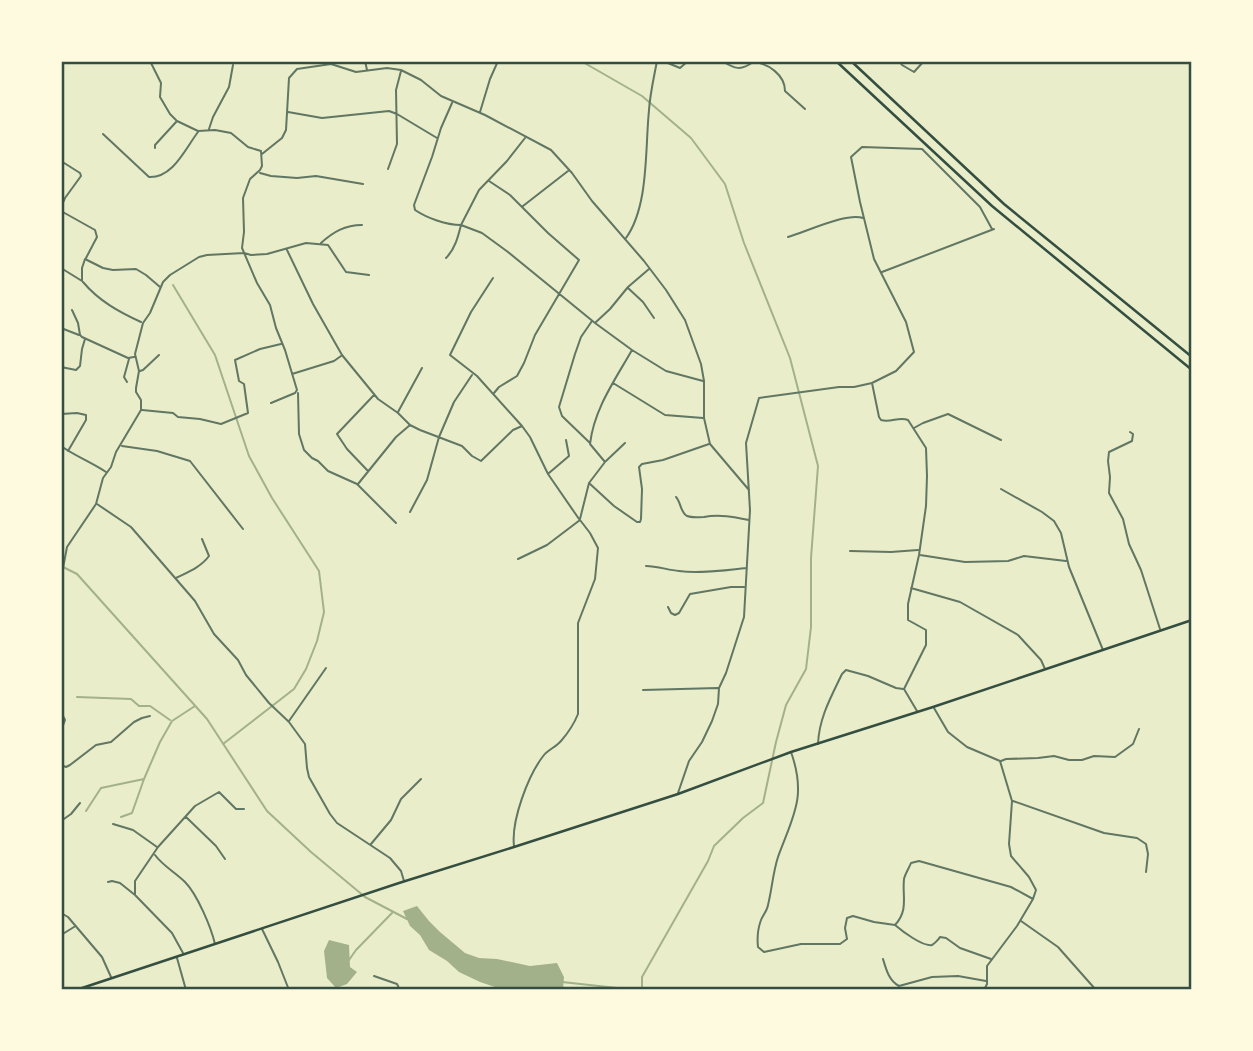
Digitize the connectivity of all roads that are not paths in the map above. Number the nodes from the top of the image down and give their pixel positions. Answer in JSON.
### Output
{"nodes":[{"id":1,"x":150,"y":61,"type":"edge"},
{"id":2,"x":297,"y":61,"type":"edge"},
{"id":3,"x":365,"y":61,"type":"edge"},
{"id":4,"x":498,"y":61,"type":"edge"},
{"id":5,"x":657,"y":61,"type":"edge"},
{"id":6,"x":663,"y":61,"type":"edge"},
{"id":7,"x":688,"y":61,"type":"edge"},
{"id":8,"x":722,"y":61,"type":"edge"},
{"id":9,"x":836,"y":61,"type":"edge"},
{"id":10,"x":851,"y":61,"type":"edge"},
{"id":11,"x":899,"y":61,"type":"edge"},
{"id":12,"x":924,"y":61,"type":"edge"},
{"id":13,"x":233,"y":65,"type":"dead end"},
{"id":14,"x":299,"y":68,"type":"junction"},
{"id":15,"x":401,"y":70,"type":"junction"},
{"id":16,"x":367,"y":71,"type":"junction"},
{"id":17,"x":453,"y":102,"type":"junction"},
{"id":18,"x":805,"y":109,"type":"dead end"},
{"id":19,"x":288,"y":112,"type":"junction"},
{"id":20,"x":480,"y":113,"type":"junction"},
{"id":21,"x":397,"y":114,"type":"junction"},
{"id":22,"x":177,"y":121,"type":"junction"},
{"id":23,"x":209,"y":130,"type":"junction"},
{"id":24,"x":198,"y":131,"type":"junction"},
{"id":25,"x":103,"y":134,"type":"dead end"},
{"id":26,"x":525,"y":137,"type":"junction"},
{"id":27,"x":438,"y":139,"type":"junction"},
{"id":28,"x":155,"y":148,"type":"dead end"},
{"id":29,"x":262,"y":154,"type":"junction"},
{"id":30,"x":61,"y":161,"type":"edge"},
{"id":31,"x":388,"y":169,"type":"dead end"},
{"id":32,"x":569,"y":170,"type":"junction"},
{"id":33,"x":258,"y":172,"type":"junction"},
{"id":34,"x":489,"y":181,"type":"junction"},
{"id":35,"x":363,"y":184,"type":"dead end"},
{"id":36,"x":61,"y":207,"type":"edge"},
{"id":37,"x":522,"y":207,"type":"junction"},
{"id":38,"x":61,"y":211,"type":"edge"},
{"id":39,"x":864,"y":218,"type":"junction"},
{"id":40,"x":362,"y":225,"type":"dead end"},
{"id":41,"x":461,"y":225,"type":"junction"},
{"id":42,"x":788,"y":237,"type":"dead end"},
{"id":43,"x":625,"y":239,"type":"junction"},
{"id":44,"x":320,"y":244,"type":"junction"},
{"id":45,"x":287,"y":249,"type":"junction"},
{"id":46,"x":244,"y":253,"type":"junction"},
{"id":47,"x":446,"y":258,"type":"dead end"},
{"id":48,"x":85,"y":259,"type":"junction"},
{"id":49,"x":61,"y":268,"type":"edge"},
{"id":50,"x":650,"y":268,"type":"junction"},
{"id":51,"x":881,"y":272,"type":"junction"},
{"id":52,"x":369,"y":275,"type":"dead end"},
{"id":53,"x":493,"y":278,"type":"dead end"},
{"id":54,"x":82,"y":281,"type":"junction"},
{"id":55,"x":628,"y":287,"type":"junction"},
{"id":56,"x":161,"y":288,"type":"junction"},
{"id":57,"x":559,"y":292,"type":"junction"},
{"id":58,"x":72,"y":310,"type":"dead end"},
{"id":59,"x":654,"y":318,"type":"dead end"},
{"id":60,"x":594,"y":321,"type":"junction"},
{"id":61,"x":143,"y":323,"type":"junction"},
{"id":62,"x":61,"y":328,"type":"edge"},
{"id":63,"x":80,"y":335,"type":"junction"},
{"id":64,"x":86,"y":339,"type":"junction"},
{"id":65,"x":282,"y":343,"type":"junction"},
{"id":66,"x":632,"y":350,"type":"junction"},
{"id":67,"x":159,"y":355,"type":"dead end"},
{"id":68,"x":342,"y":355,"type":"junction"},
{"id":69,"x":135,"y":357,"type":"junction"},
{"id":70,"x":130,"y":358,"type":"junction"},
{"id":71,"x":1192,"y":358,"type":"edge"},
{"id":72,"x":61,"y":367,"type":"edge"},
{"id":73,"x":422,"y":368,"type":"dead end"},
{"id":74,"x":1192,"y":370,"type":"edge"},
{"id":75,"x":139,"y":371,"type":"junction"},
{"id":76,"x":292,"y":374,"type":"junction"},
{"id":77,"x":473,"y":374,"type":"junction"},
{"id":78,"x":704,"y":381,"type":"junction"},
{"id":79,"x":127,"y":382,"type":"dead end"},
{"id":80,"x":613,"y":383,"type":"junction"},
{"id":81,"x":872,"y":383,"type":"junction"},
{"id":82,"x":296,"y":391,"type":"junction"},
{"id":83,"x":493,"y":393,"type":"junction"},
{"id":84,"x":374,"y":395,"type":"junction"},
{"id":85,"x":271,"y":403,"type":"dead end"},
{"id":86,"x":141,"y":410,"type":"junction"},
{"id":87,"x":398,"y":413,"type":"junction"},
{"id":88,"x":61,"y":414,"type":"edge"},
{"id":89,"x":704,"y":418,"type":"junction"},
{"id":90,"x":410,"y":425,"type":"junction"},
{"id":91,"x":522,"y":426,"type":"junction"},
{"id":92,"x":913,"y":428,"type":"junction"},
{"id":93,"x":1130,"y":432,"type":"dead end"},
{"id":94,"x":439,"y":436,"type":"junction"},
{"id":95,"x":566,"y":440,"type":"dead end"},
{"id":96,"x":1001,"y":440,"type":"dead end"},
{"id":97,"x":625,"y":443,"type":"dead end"},
{"id":98,"x":590,"y":444,"type":"junction"},
{"id":99,"x":710,"y":444,"type":"junction"},
{"id":100,"x":120,"y":445,"type":"junction"},
{"id":101,"x":61,"y":446,"type":"edge"},
{"id":102,"x":68,"y":451,"type":"junction"},
{"id":103,"x":606,"y":462,"type":"junction"},
{"id":104,"x":368,"y":471,"type":"junction"},
{"id":105,"x":107,"y":472,"type":"junction"},
{"id":106,"x":548,"y":474,"type":"junction"},
{"id":107,"x":357,"y":484,"type":"junction"},
{"id":108,"x":589,"y":484,"type":"junction"},
{"id":109,"x":749,"y":489,"type":"junction"},
{"id":110,"x":1001,"y":489,"type":"dead end"},
{"id":111,"x":676,"y":497,"type":"dead end"},
{"id":112,"x":96,"y":504,"type":"junction"},
{"id":113,"x":410,"y":512,"type":"dead end"},
{"id":114,"x":580,"y":520,"type":"junction"},
{"id":115,"x":750,"y":520,"type":"junction"},
{"id":116,"x":396,"y":523,"type":"dead end"},
{"id":117,"x":243,"y":529,"type":"dead end"},
{"id":118,"x":202,"y":540,"type":"dead end"},
{"id":119,"x":919,"y":550,"type":"junction"},
{"id":120,"x":850,"y":551,"type":"dead end"},
{"id":121,"x":919,"y":555,"type":"junction"},
{"id":122,"x":518,"y":559,"type":"dead end"},
{"id":123,"x":1068,"y":561,"type":"junction"},
{"id":124,"x":646,"y":566,"type":"dead end"},
{"id":125,"x":748,"y":568,"type":"junction"},
{"id":126,"x":175,"y":578,"type":"junction"},
{"id":127,"x":61,"y":587,"type":"edge"},
{"id":128,"x":745,"y":587,"type":"junction"},
{"id":129,"x":911,"y":588,"type":"junction"},
{"id":130,"x":668,"y":607,"type":"dead end"},
{"id":131,"x":1192,"y":620,"type":"edge"},
{"id":132,"x":1161,"y":631,"type":"junction"},
{"id":133,"x":1103,"y":651,"type":"junction"},
{"id":134,"x":326,"y":668,"type":"dead end"},
{"id":135,"x":1045,"y":670,"type":"junction"},
{"id":136,"x":719,"y":688,"type":"junction"},
{"id":137,"x":904,"y":689,"type":"junction"},
{"id":138,"x":643,"y":690,"type":"dead end"},
{"id":139,"x":933,"y":707,"type":"junction"},
{"id":140,"x":61,"y":712,"type":"edge"},
{"id":141,"x":918,"y":712,"type":"junction"},
{"id":142,"x":150,"y":716,"type":"dead end"},
{"id":143,"x":289,"y":722,"type":"junction"},
{"id":144,"x":1139,"y":729,"type":"dead end"},
{"id":145,"x":61,"y":731,"type":"edge"},
{"id":146,"x":818,"y":744,"type":"junction"},
{"id":147,"x":791,"y":752,"type":"junction"},
{"id":148,"x":1000,"y":761,"type":"junction"},
{"id":149,"x":61,"y":765,"type":"edge"},
{"id":150,"x":421,"y":779,"type":"dead end"},
{"id":151,"x":677,"y":794,"type":"junction"},
{"id":152,"x":1012,"y":801,"type":"junction"},
{"id":153,"x":80,"y":803,"type":"dead end"},
{"id":154,"x":244,"y":808,"type":"dead end"},
{"id":155,"x":185,"y":816,"type":"junction"},
{"id":156,"x":61,"y":821,"type":"edge"},
{"id":157,"x":113,"y":824,"type":"dead end"},
{"id":158,"x":370,"y":845,"type":"junction"},
{"id":159,"x":158,"y":847,"type":"junction"},
{"id":160,"x":514,"y":847,"type":"junction"},
{"id":161,"x":154,"y":853,"type":"junction"},
{"id":162,"x":225,"y":859,"type":"dead end"},
{"id":163,"x":1146,"y":872,"type":"dead end"},
{"id":164,"x":404,"y":881,"type":"junction"},
{"id":165,"x":108,"y":883,"type":"dead end"},
{"id":166,"x":135,"y":895,"type":"junction"},
{"id":167,"x":1033,"y":899,"type":"junction"},
{"id":168,"x":61,"y":913,"type":"edge"},
{"id":169,"x":1020,"y":920,"type":"junction"},
{"id":170,"x":895,"y":925,"type":"junction"},
{"id":171,"x":75,"y":927,"type":"junction"},
{"id":172,"x":262,"y":928,"type":"junction"},
{"id":173,"x":61,"y":935,"type":"edge"},
{"id":174,"x":216,"y":945,"type":"junction"},
{"id":175,"x":184,"y":955,"type":"junction"},
{"id":176,"x":176,"y":957,"type":"junction"},
{"id":177,"x":883,"y":959,"type":"dead end"},
{"id":178,"x":992,"y":960,"type":"junction"},
{"id":179,"x":374,"y":976,"type":"dead end"},
{"id":180,"x":111,"y":978,"type":"junction"},
{"id":181,"x":986,"y":981,"type":"junction"},
{"id":182,"x":76,"y":990,"type":"edge"},
{"id":183,"x":186,"y":990,"type":"edge"},
{"id":184,"x":289,"y":990,"type":"edge"},
{"id":185,"x":400,"y":990,"type":"edge"},
{"id":186,"x":984,"y":990,"type":"edge"},
{"id":187,"x":1096,"y":990,"type":"edge"}],
"edges":[{"from":1,"to":22,"type":"street"},
{"from":2,"to":14,"type":"street"},
{"from":3,"to":16,"type":"street"},
{"from":4,"to":20,"type":"street"},
{"from":5,"to":43,"type":"street"},
{"from":6,"to":7,"type":"street"},
{"from":8,"to":18,"type":"street"},
{"from":9,"to":74,"type":"main road"},
{"from":10,"to":71,"type":"main road"},
{"from":11,"to":12,"type":"street"},
{"from":13,"to":23,"type":"street"},
{"from":14,"to":16,"type":"street"},
{"from":14,"to":19,"type":"street"},
{"from":15,"to":16,"type":"street"},
{"from":15,"to":17,"type":"street"},
{"from":15,"to":21,"type":"street"},
{"from":17,"to":20,"type":"street"},
{"from":17,"to":27,"type":"street"},
{"from":19,"to":21,"type":"street"},
{"from":19,"to":29,"type":"street"},
{"from":20,"to":26,"type":"street"},
{"from":21,"to":27,"type":"street"},
{"from":21,"to":31,"type":"street"},
{"from":22,"to":24,"type":"street"},
{"from":22,"to":28,"type":"street"},
{"from":23,"to":24,"type":"street"},
{"from":23,"to":29,"type":"street"},
{"from":24,"to":25,"type":"street"},
{"from":26,"to":32,"type":"street"},
{"from":26,"to":34,"type":"street"},
{"from":27,"to":41,"type":"street"},
{"from":29,"to":33,"type":"street"},
{"from":30,"to":36,"type":"street"},
{"from":32,"to":37,"type":"street"},
{"from":32,"to":43,"type":"street"},
{"from":33,"to":35,"type":"street"},
{"from":33,"to":46,"type":"street"},
{"from":34,"to":37,"type":"street"},
{"from":34,"to":41,"type":"street"},
{"from":37,"to":57,"type":"street"},
{"from":38,"to":48,"type":"street"},
{"from":39,"to":42,"type":"street"},
{"from":39,"to":51,"type":"street"},
{"from":39,"to":51,"type":"street"},
{"from":40,"to":44,"type":"street"},
{"from":41,"to":47,"type":"street"},
{"from":41,"to":57,"type":"street"},
{"from":43,"to":50,"type":"street"},
{"from":44,"to":45,"type":"street"},
{"from":44,"to":52,"type":"street"},
{"from":45,"to":46,"type":"street"},
{"from":45,"to":68,"type":"street"},
{"from":46,"to":56,"type":"street"},
{"from":46,"to":65,"type":"street"},
{"from":48,"to":54,"type":"street"},
{"from":48,"to":56,"type":"street"},
{"from":49,"to":54,"type":"street"},
{"from":50,"to":55,"type":"street"},
{"from":50,"to":78,"type":"street"},
{"from":51,"to":81,"type":"street"},
{"from":53,"to":77,"type":"street"},
{"from":54,"to":61,"type":"street"},
{"from":55,"to":59,"type":"street"},
{"from":55,"to":60,"type":"street"},
{"from":56,"to":61,"type":"street"},
{"from":57,"to":60,"type":"street"},
{"from":57,"to":83,"type":"street"},
{"from":58,"to":63,"type":"street"},
{"from":60,"to":66,"type":"street"},
{"from":60,"to":98,"type":"street"},
{"from":61,"to":69,"type":"street"},
{"from":62,"to":63,"type":"street"},
{"from":63,"to":64,"type":"street"},
{"from":64,"to":70,"type":"street"},
{"from":64,"to":72,"type":"street"},
{"from":65,"to":76,"type":"street"},
{"from":65,"to":86,"type":"street"},
{"from":66,"to":78,"type":"street"},
{"from":66,"to":80,"type":"street"},
{"from":67,"to":75,"type":"street"},
{"from":68,"to":76,"type":"street"},
{"from":68,"to":84,"type":"street"},
{"from":69,"to":70,"type":"street"},
{"from":69,"to":75,"type":"street"},
{"from":70,"to":79,"type":"street"},
{"from":73,"to":87,"type":"street"},
{"from":75,"to":86,"type":"street"},
{"from":76,"to":82,"type":"street"},
{"from":77,"to":83,"type":"street"},
{"from":77,"to":94,"type":"street"},
{"from":78,"to":89,"type":"street"},
{"from":80,"to":89,"type":"street"},
{"from":80,"to":98,"type":"street"},
{"from":81,"to":92,"type":"street"},
{"from":81,"to":109,"type":"street"},
{"from":82,"to":85,"type":"street"},
{"from":82,"to":107,"type":"street"},
{"from":83,"to":91,"type":"street"},
{"from":84,"to":87,"type":"street"},
{"from":84,"to":104,"type":"street"},
{"from":86,"to":100,"type":"street"},
{"from":87,"to":90,"type":"street"},
{"from":88,"to":102,"type":"street"},
{"from":89,"to":99,"type":"street"},
{"from":90,"to":94,"type":"street"},
{"from":90,"to":104,"type":"street"},
{"from":91,"to":94,"type":"street"},
{"from":91,"to":106,"type":"street"},
{"from":92,"to":96,"type":"street"},
{"from":92,"to":119,"type":"street"},
{"from":93,"to":132,"type":"street"},
{"from":94,"to":113,"type":"street"},
{"from":95,"to":106,"type":"street"},
{"from":97,"to":103,"type":"street"},
{"from":98,"to":103,"type":"street"},
{"from":99,"to":108,"type":"street"},
{"from":99,"to":109,"type":"street"},
{"from":100,"to":105,"type":"street"},
{"from":100,"to":117,"type":"street"},
{"from":101,"to":102,"type":"street"},
{"from":102,"to":105,"type":"street"},
{"from":103,"to":108,"type":"street"},
{"from":104,"to":107,"type":"street"},
{"from":105,"to":112,"type":"street"},
{"from":106,"to":114,"type":"street"},
{"from":107,"to":116,"type":"street"},
{"from":108,"to":114,"type":"street"},
{"from":109,"to":115,"type":"street"},
{"from":110,"to":123,"type":"street"},
{"from":111,"to":115,"type":"street"},
{"from":112,"to":126,"type":"street"},
{"from":112,"to":127,"type":"street"},
{"from":114,"to":122,"type":"street"},
{"from":114,"to":160,"type":"street"},
{"from":115,"to":125,"type":"street"},
{"from":118,"to":126,"type":"street"},
{"from":119,"to":120,"type":"street"},
{"from":119,"to":121,"type":"street"},
{"from":121,"to":123,"type":"street"},
{"from":121,"to":129,"type":"street"},
{"from":123,"to":133,"type":"street"},
{"from":124,"to":125,"type":"street"},
{"from":125,"to":128,"type":"street"},
{"from":126,"to":143,"type":"street"},
{"from":128,"to":130,"type":"street"},
{"from":128,"to":136,"type":"street"},
{"from":129,"to":135,"type":"street"},
{"from":129,"to":137,"type":"street"},
{"from":131,"to":132,"type":"main road"},
{"from":132,"to":133,"type":"main road"},
{"from":133,"to":135,"type":"main road"},
{"from":134,"to":143,"type":"street"},
{"from":135,"to":139,"type":"main road"},
{"from":136,"to":138,"type":"street"},
{"from":136,"to":151,"type":"street"},
{"from":137,"to":141,"type":"street"},
{"from":137,"to":146,"type":"street"},
{"from":139,"to":141,"type":"main road"},
{"from":139,"to":148,"type":"street"},
{"from":140,"to":145,"type":"street"},
{"from":141,"to":146,"type":"main road"},
{"from":142,"to":149,"type":"street"},
{"from":143,"to":158,"type":"street"},
{"from":144,"to":148,"type":"street"},
{"from":146,"to":147,"type":"main road"},
{"from":147,"to":151,"type":"main road"},
{"from":147,"to":170,"type":"street"},
{"from":148,"to":152,"type":"street"},
{"from":150,"to":158,"type":"street"},
{"from":151,"to":160,"type":"main road"},
{"from":152,"to":163,"type":"street"},
{"from":152,"to":167,"type":"street"},
{"from":153,"to":156,"type":"street"},
{"from":154,"to":155,"type":"street"},
{"from":155,"to":159,"type":"street"},
{"from":155,"to":162,"type":"street"},
{"from":157,"to":159,"type":"street"},
{"from":158,"to":164,"type":"street"},
{"from":159,"to":161,"type":"street"},
{"from":160,"to":164,"type":"main road"},
{"from":161,"to":166,"type":"street"},
{"from":161,"to":174,"type":"street"},
{"from":164,"to":172,"type":"main road"},
{"from":165,"to":166,"type":"street"},
{"from":166,"to":175,"type":"street"},
{"from":167,"to":169,"type":"street"},
{"from":167,"to":170,"type":"street"},
{"from":168,"to":171,"type":"street"},
{"from":169,"to":178,"type":"street"},
{"from":169,"to":187,"type":"street"},
{"from":170,"to":178,"type":"street"},
{"from":171,"to":173,"type":"street"},
{"from":171,"to":180,"type":"street"},
{"from":172,"to":174,"type":"main road"},
{"from":172,"to":184,"type":"street"},
{"from":174,"to":175,"type":"main road"},
{"from":175,"to":176,"type":"main road"},
{"from":176,"to":180,"type":"main road"},
{"from":176,"to":183,"type":"street"},
{"from":177,"to":181,"type":"street"},
{"from":178,"to":181,"type":"street"},
{"from":179,"to":185,"type":"street"},
{"from":180,"to":182,"type":"main road"},
{"from":181,"to":186,"type":"street"}]}
